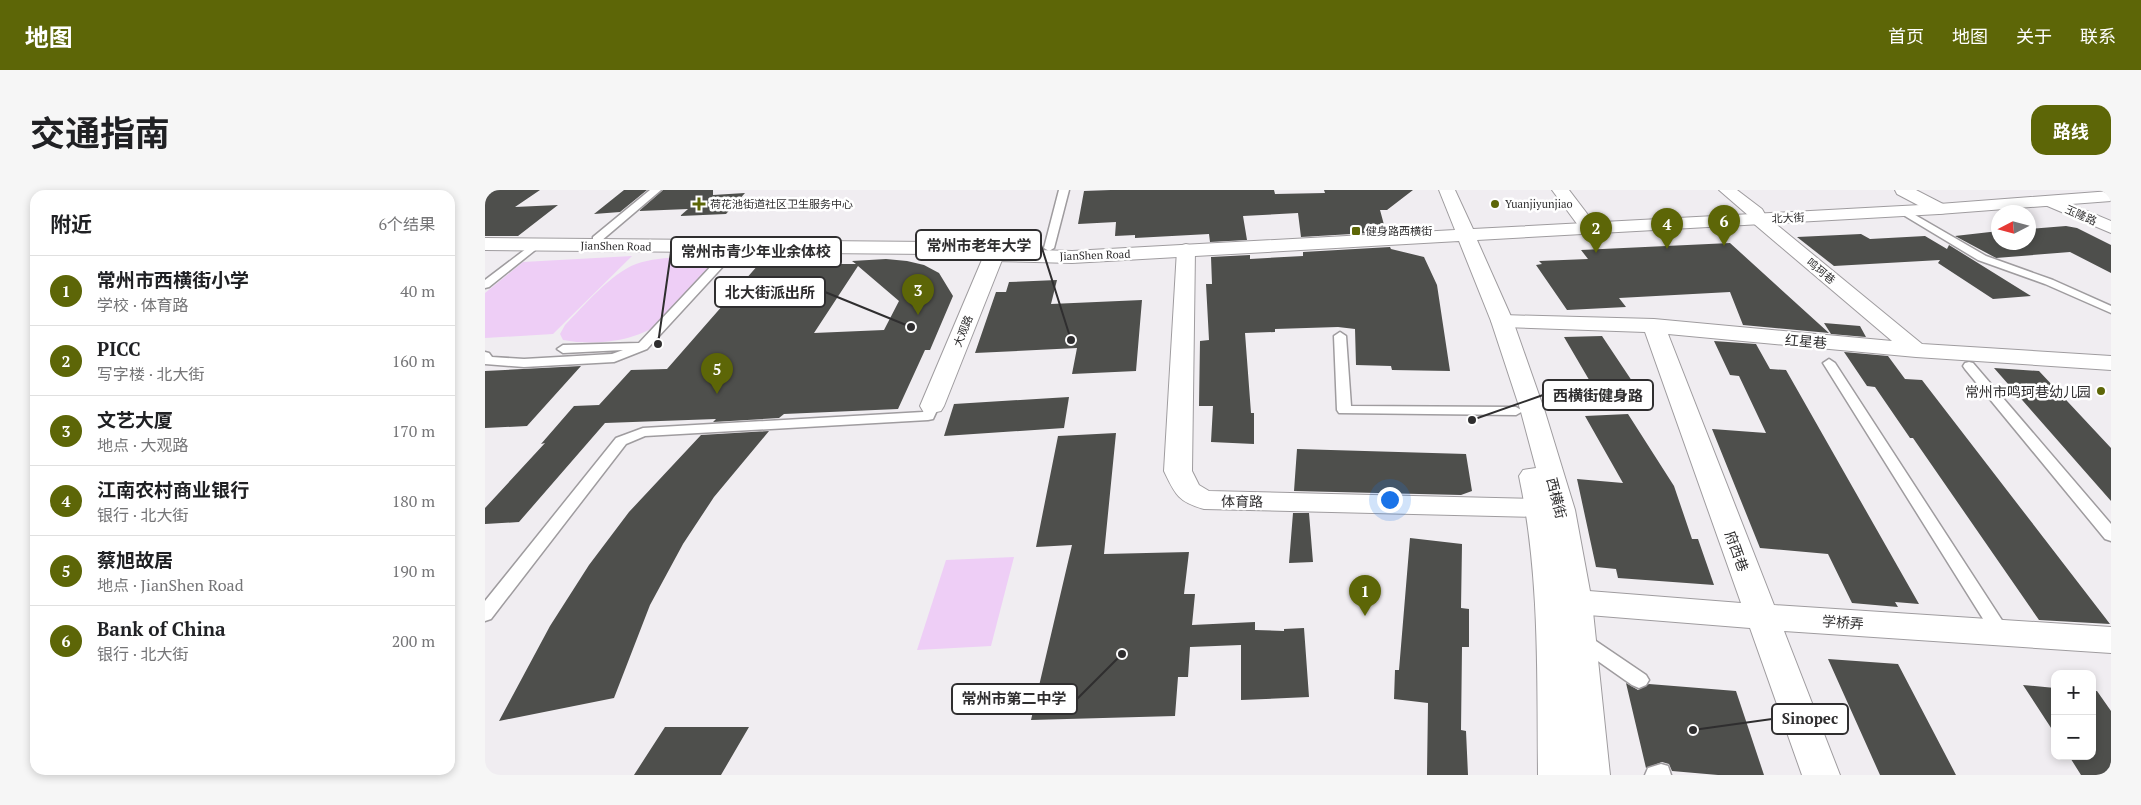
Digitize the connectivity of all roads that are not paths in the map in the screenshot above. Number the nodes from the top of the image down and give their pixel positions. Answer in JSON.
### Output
{"nodes":[{"id":1,"x":656,"y":190,"type":"edge"},
{"id":2,"x":1065,"y":190,"type":"edge"},
{"id":3,"x":1435,"y":190,"type":"edge"},
{"id":4,"x":1447,"y":190,"type":"edge"},
{"id":5,"x":1560,"y":190,"type":"edge"},
{"id":6,"x":1727,"y":190,"type":"edge"},
{"id":7,"x":1903,"y":190,"type":"edge"},
{"id":8,"x":2103,"y":190,"type":"edge"},
{"id":9,"x":2111,"y":196,"type":"edge"},
{"id":10,"x":2051,"y":201,"type":"junction"},
{"id":11,"x":1934,"y":206,"type":"junction"},
{"id":12,"x":1903,"y":211,"type":"junction"},
{"id":13,"x":1757,"y":216,"type":"junction"},
{"id":14,"x":1587,"y":225,"type":"junction"},
{"id":15,"x":2111,"y":228,"type":"edge"},
{"id":16,"x":1457,"y":232,"type":"junction"},
{"id":17,"x":485,"y":236,"type":"edge"},
{"id":18,"x":597,"y":239,"type":"junction"},
{"id":19,"x":485,"y":244,"type":"edge"},
{"id":20,"x":535,"y":245,"type":"junction"},
{"id":21,"x":735,"y":247,"type":"junction"},
{"id":22,"x":1049,"y":248,"type":"junction"},
{"id":23,"x":1185,"y":250,"type":"junction"},
{"id":24,"x":994,"y":255,"type":"junction"},
{"id":25,"x":485,"y":285,"type":"edge"},
{"id":26,"x":2111,"y":310,"type":"edge"},
{"id":27,"x":1502,"y":321,"type":"junction"},
{"id":28,"x":1654,"y":326,"type":"junction"},
{"id":29,"x":1340,"y":336,"type":"dead end"},
{"id":30,"x":643,"y":346,"type":"junction"},
{"id":31,"x":563,"y":350,"type":"dead end"},
{"id":32,"x":1916,"y":350,"type":"junction"},
{"id":33,"x":485,"y":356,"type":"edge"},
{"id":34,"x":1829,"y":363,"type":"dead end"},
{"id":35,"x":2111,"y":363,"type":"edge"},
{"id":36,"x":1969,"y":366,"type":"dead end"},
{"id":37,"x":932,"y":406,"type":"joint"},
{"id":38,"x":1517,"y":411,"type":"junction"},
{"id":39,"x":1541,"y":508,"type":"junction"},
{"id":40,"x":2111,"y":535,"type":"edge"},
{"id":41,"x":1576,"y":602,"type":"junction"},
{"id":42,"x":485,"y":614,"type":"edge"},
{"id":43,"x":1761,"y":617,"type":"junction"},
{"id":44,"x":2001,"y":633,"type":"junction"},
{"id":45,"x":1580,"y":640,"type":"junction"},
{"id":46,"x":2111,"y":640,"type":"edge"},
{"id":47,"x":1639,"y":680,"type":"dead end"},
{"id":48,"x":1557,"y":775,"type":"edge"},
{"id":49,"x":1591,"y":775,"type":"edge"},
{"id":50,"x":1821,"y":775,"type":"edge"}],
"edges":[{"from":1,"to":18,"type":"lane"},
{"from":2,"to":22,"type":"lane"},
{"from":3,"to":16,"type":"main road"},
{"from":4,"to":16,"type":"main road"},
{"from":5,"to":14,"type":"main road"},
{"from":6,"to":13,"type":"main road","name":"鸣珂巷"},
{"from":7,"to":11,"type":"main road"},
{"from":8,"to":11,"type":"main road","name":"北大街"},
{"from":9,"to":10,"type":"main road","name":"北大街"},
{"from":10,"to":11,"type":"main road","name":"北大街"},
{"from":10,"to":15,"type":"main road","name":"玉隆路"},
{"from":11,"to":12,"type":"main road","name":"北大街"},
{"from":11,"to":13,"type":"main road","name":"北大街"},
{"from":12,"to":13,"type":"main road","name":"北大街"},
{"from":12,"to":26,"type":"lane"},
{"from":13,"to":14,"type":"main road","name":"北大街"},
{"from":13,"to":32,"type":"main road","name":"鸣珂巷"},
{"from":14,"to":16,"type":"main road","name":"北大街"},
{"from":16,"to":22,"type":"main road","name":"JianShen Road"},
{"from":16,"to":23,"type":"main road","name":"JianShen Road"},
{"from":16,"to":27,"type":"main road","name":"西横街"},
{"from":16,"to":38,"type":"main road","name":"西横街"},
{"from":17,"to":18,"type":"main road","name":"JianShen Road"},
{"from":18,"to":22,"type":"main road","name":"JianShen Road"},
{"from":19,"to":20,"type":"main road","name":"JianShen Road"},
{"from":20,"to":21,"type":"main road","name":"JianShen Road"},
{"from":20,"to":25,"type":"lane"},
{"from":21,"to":24,"type":"main road","name":"JianShen Road"},
{"from":21,"to":30,"type":"lane"},
{"from":23,"to":24,"type":"main road","name":"JianShen Road"},
{"from":23,"to":39,"type":"main road","name":"体育路"},
{"from":24,"to":37,"type":"main road","name":"大观路"},
{"from":27,"to":28,"type":"main road","name":"红星巷"},
{"from":27,"to":41,"type":"main road","name":"西横街"},
{"from":28,"to":32,"type":"main road","name":"红星巷"},
{"from":28,"to":43,"type":"main road","name":"府西巷"},
{"from":29,"to":38,"type":"lane"},
{"from":30,"to":31,"type":"lane"},
{"from":30,"to":33,"type":"lane"},
{"from":32,"to":35,"type":"main road","name":"红星巷"},
{"from":34,"to":44,"type":"lane"},
{"from":36,"to":40,"type":"lane"},
{"from":37,"to":42,"type":"lane"},
{"from":38,"to":39,"type":"main road","name":"西横街"},
{"from":39,"to":48,"type":"main road","name":"西横街"},
{"from":41,"to":43,"type":"main road","name":"学桥弄"},
{"from":41,"to":45,"type":"main road","name":"西横街"},
{"from":43,"to":44,"type":"main road","name":"学桥弄"},
{"from":43,"to":50,"type":"main road","name":"府西巷"},
{"from":44,"to":46,"type":"main road","name":"学桥弄"},
{"from":45,"to":47,"type":"lane"},
{"from":45,"to":49,"type":"main road","name":"西横街"}]}
